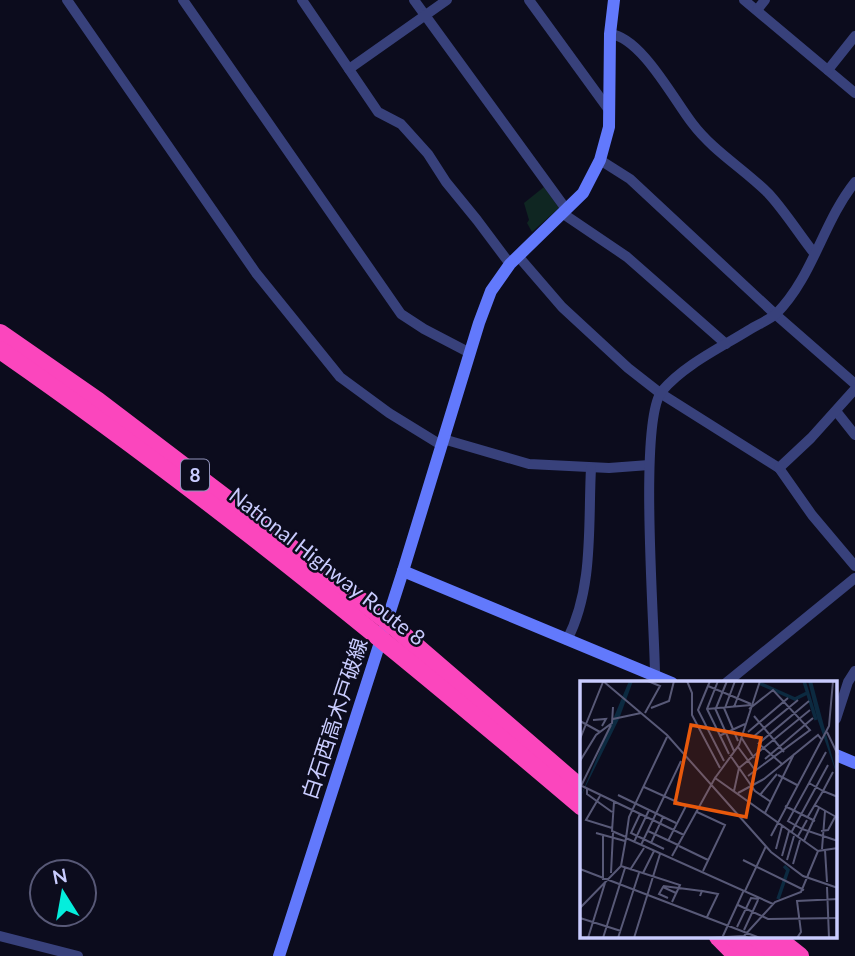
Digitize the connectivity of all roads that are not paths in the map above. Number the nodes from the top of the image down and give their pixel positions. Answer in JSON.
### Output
{"nodes":[{"id":1,"x":67,"y":0,"type":"edge"},
{"id":2,"x":183,"y":0,"type":"edge"},
{"id":3,"x":302,"y":0,"type":"edge"},
{"id":4,"x":414,"y":0,"type":"edge"},
{"id":5,"x":447,"y":0,"type":"edge"},
{"id":6,"x":530,"y":0,"type":"edge"},
{"id":7,"x":614,"y":0,"type":"edge"},
{"id":8,"x":744,"y":0,"type":"edge"},
{"id":9,"x":765,"y":0,"type":"edge"},
{"id":10,"x":757,"y":10,"type":"junction"},
{"id":11,"x":425,"y":16,"type":"junction"},
{"id":12,"x":610,"y":34,"type":"junction"},
{"id":13,"x":855,"y":36,"type":"edge"},
{"id":14,"x":349,"y":69,"type":"junction"},
{"id":15,"x":828,"y":69,"type":"junction"},
{"id":16,"x":855,"y":93,"type":"edge"},
{"id":17,"x":610,"y":110,"type":"junction"},
{"id":18,"x":600,"y":160,"type":"junction"},
{"id":19,"x":855,"y":182,"type":"edge"},
{"id":20,"x":564,"y":211,"type":"junction"},
{"id":21,"x":814,"y":253,"type":"junction"},
{"id":22,"x":514,"y":260,"type":"junction"},
{"id":23,"x":775,"y":314,"type":"junction"},
{"id":24,"x":0,"y":333,"type":"edge"},
{"id":25,"x":726,"y":344,"type":"junction"},
{"id":26,"x":0,"y":350,"type":"edge"},
{"id":27,"x":470,"y":353,"type":"junction"},
{"id":28,"x":855,"y":387,"type":"edge"},
{"id":29,"x":660,"y":393,"type":"junction"},
{"id":30,"x":836,"y":411,"type":"junction"},
{"id":31,"x":855,"y":435,"type":"edge"},
{"id":32,"x":442,"y":442,"type":"junction"},
{"id":33,"x":649,"y":466,"type":"junction"},
{"id":34,"x":591,"y":468,"type":"junction"},
{"id":35,"x":779,"y":468,"type":"junction"},
{"id":36,"x":855,"y":566,"type":"edge"},
{"id":37,"x":402,"y":575,"type":"junction"},
{"id":38,"x":855,"y":578,"type":"edge"},
{"id":39,"x":386,"y":620,"type":"junction"},
{"id":40,"x":381,"y":638,"type":"junction"},
{"id":41,"x":567,"y":640,"type":"junction"},
{"id":42,"x":855,"y":671,"type":"edge"},
{"id":43,"x":655,"y":676,"type":"junction"},
{"id":44,"x":667,"y":681,"type":"edge"},
{"id":45,"x":728,"y":681,"type":"edge"},
{"id":46,"x":838,"y":713,"type":"edge"},
{"id":47,"x":838,"y":756,"type":"edge"},
{"id":48,"x":855,"y":763,"type":"edge"},
{"id":49,"x":580,"y":787,"type":"edge"},
{"id":50,"x":580,"y":805,"type":"edge"},
{"id":51,"x":0,"y":936,"type":"edge"},
{"id":52,"x":720,"y":939,"type":"edge"},
{"id":53,"x":735,"y":939,"type":"edge"},
{"id":54,"x":758,"y":939,"type":"edge"},
{"id":55,"x":779,"y":939,"type":"edge"},
{"id":56,"x":78,"y":956,"type":"edge"},
{"id":57,"x":279,"y":956,"type":"edge"},
{"id":58,"x":737,"y":956,"type":"edge"},
{"id":59,"x":755,"y":956,"type":"edge"},
{"id":60,"x":779,"y":956,"type":"edge"},
{"id":61,"x":800,"y":956,"type":"edge"}],
"edges":[{"from":1,"to":32,"type":"street"},
{"from":2,"to":27,"type":"street"},
{"from":3,"to":14,"type":"street"},
{"from":4,"to":11,"type":"street"},
{"from":5,"to":11,"type":"street"},
{"from":6,"to":17,"type":"street"},
{"from":7,"to":12,"type":"main road","name":"白石西高木戸破線"},
{"from":8,"to":10,"type":"street"},
{"from":9,"to":10,"type":"street"},
{"from":10,"to":15,"type":"street"},
{"from":11,"to":14,"type":"street"},
{"from":11,"to":20,"type":"street"},
{"from":12,"to":17,"type":"main road","name":"白石西高木戸破線"},
{"from":12,"to":21,"type":"street"},
{"from":13,"to":15,"type":"street"},
{"from":14,"to":22,"type":"street"},
{"from":15,"to":16,"type":"street"},
{"from":17,"to":18,"type":"main road","name":"白石西高木戸破線"},
{"from":18,"to":20,"type":"main road","name":"白石西高木戸破線"},
{"from":18,"to":23,"type":"street"},
{"from":19,"to":21,"type":"street"},
{"from":20,"to":22,"type":"main road","name":"白石西高木戸破線"},
{"from":20,"to":25,"type":"street"},
{"from":21,"to":23,"type":"street"},
{"from":22,"to":27,"type":"main road","name":"白石西高木戸破線"},
{"from":22,"to":29,"type":"street"},
{"from":23,"to":25,"type":"street"},
{"from":23,"to":28,"type":"street"},
{"from":24,"to":39,"type":"highway","name":"National Highway Route 8","number":"8"},
{"from":25,"to":29,"type":"street"},
{"from":26,"to":40,"type":"highway","name":"National Highway Route 8","number":"8"},
{"from":27,"to":32,"type":"main road","name":"白石西高木戸破線"},
{"from":28,"to":30,"type":"street"},
{"from":29,"to":33,"type":"street"},
{"from":29,"to":35,"type":"street"},
{"from":30,"to":31,"type":"street"},
{"from":30,"to":35,"type":"street"},
{"from":32,"to":34,"type":"street"},
{"from":32,"to":37,"type":"main road","name":"白石西高木戸破線"},
{"from":33,"to":34,"type":"street"},
{"from":33,"to":43,"type":"street"},
{"from":34,"to":41,"type":"street"},
{"from":35,"to":36,"type":"street"},
{"from":37,"to":39,"type":"main road","name":"白石西高木戸破線"},
{"from":37,"to":41,"type":"main road"},
{"from":38,"to":45,"type":"street"},
{"from":39,"to":40,"type":"main road","name":"白石西高木戸破線"},
{"from":39,"to":49,"type":"highway","name":"National Highway Route 8","number":"8"},
{"from":40,"to":50,"type":"highway","name":"National Highway Route 8","number":"8"},
{"from":40,"to":57,"type":"main road","name":"白石西高木戸破線"},
{"from":41,"to":43,"type":"main road"},
{"from":42,"to":46,"type":"street"},
{"from":43,"to":44,"type":"main road"},
{"from":47,"to":48,"type":"main road"},
{"from":51,"to":56,"type":"street"},
{"from":52,"to":58,"type":"highway"},
{"from":53,"to":59,"type":"highway"},
{"from":54,"to":60,"type":"highway"},
{"from":55,"to":61,"type":"highway"}]}
